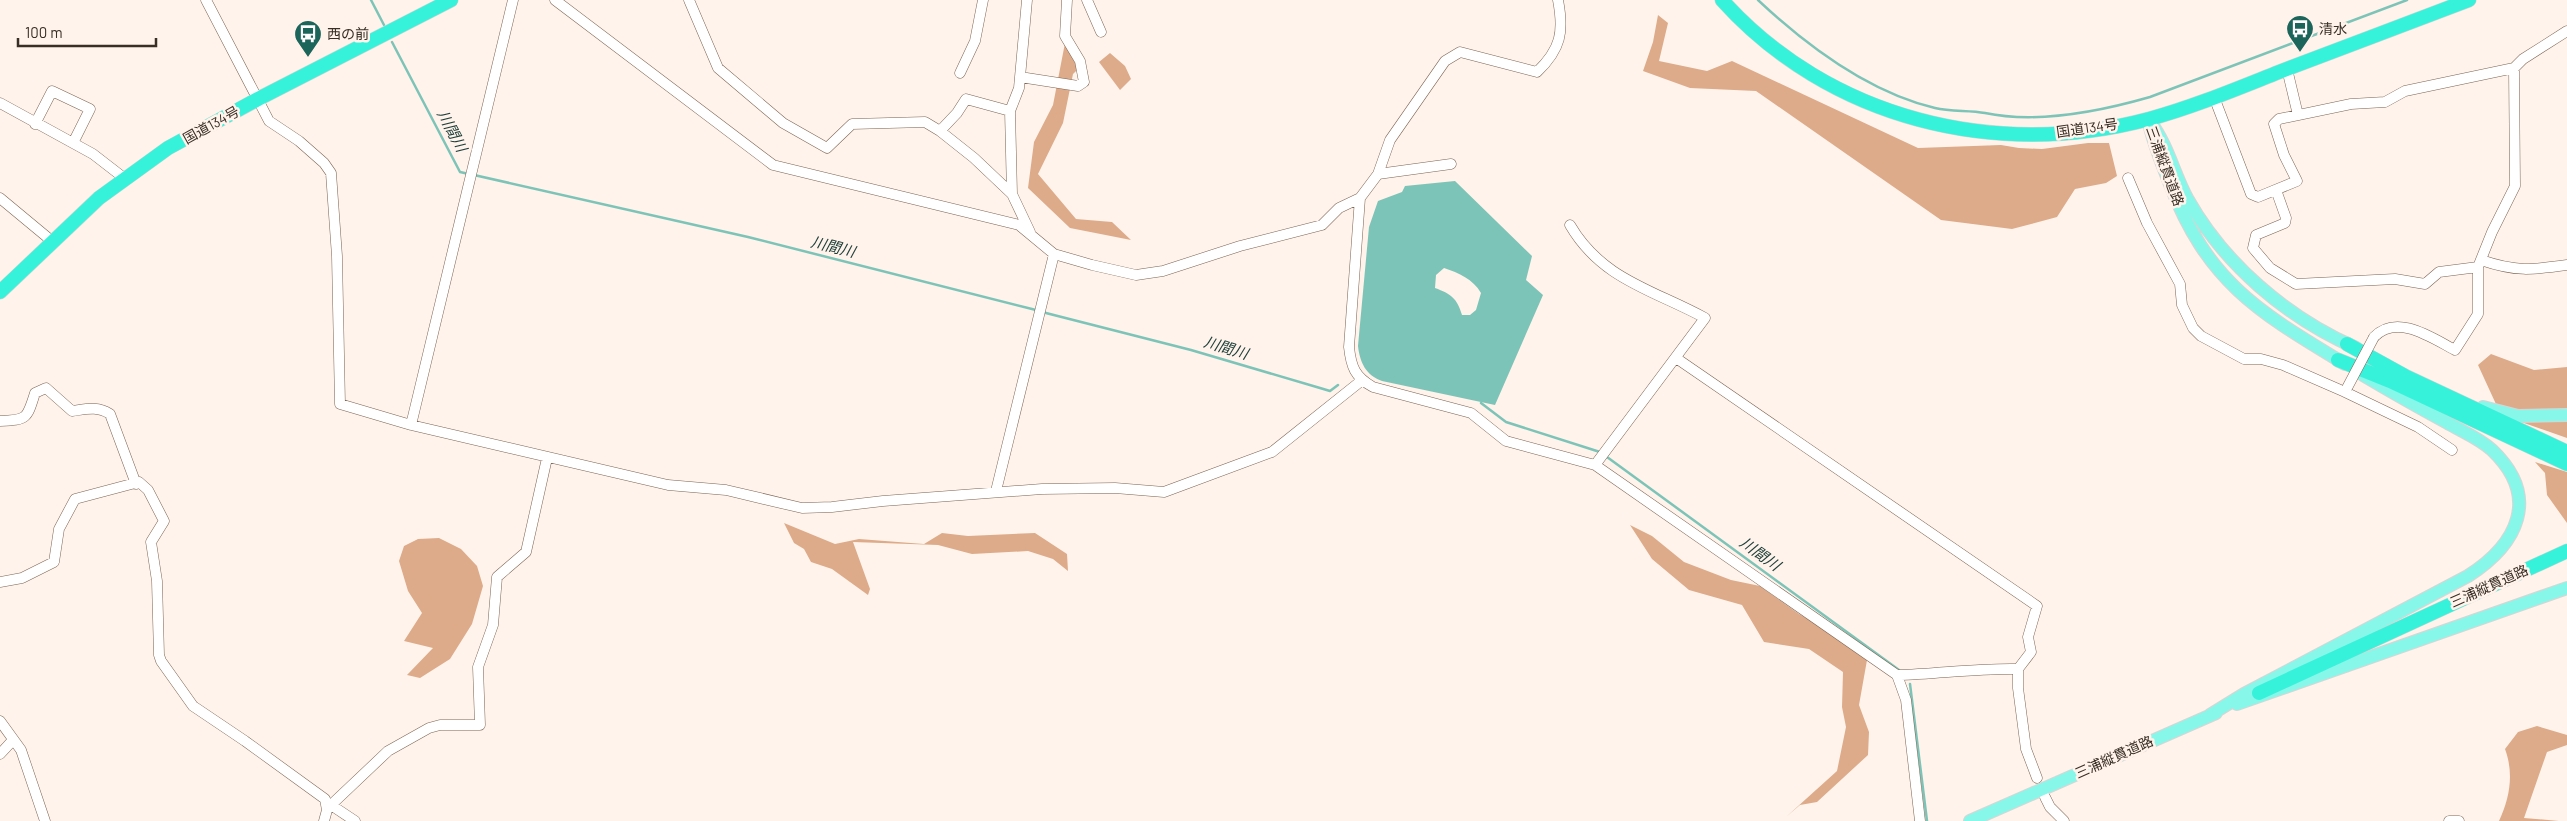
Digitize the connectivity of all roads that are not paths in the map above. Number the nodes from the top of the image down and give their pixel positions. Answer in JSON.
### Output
{"nodes":[{"id":1,"x":206,"y":0,"type":"edge"},
{"id":2,"x":451,"y":0,"type":"edge"},
{"id":3,"x":513,"y":0,"type":"edge"},
{"id":4,"x":555,"y":0,"type":"edge"},
{"id":5,"x":689,"y":0,"type":"edge"},
{"id":6,"x":983,"y":0,"type":"edge"},
{"id":7,"x":1027,"y":0,"type":"edge"},
{"id":8,"x":1067,"y":0,"type":"edge"},
{"id":9,"x":1087,"y":0,"type":"edge"},
{"id":10,"x":1558,"y":0,"type":"edge"},
{"id":11,"x":1722,"y":0,"type":"edge"},
{"id":12,"x":2469,"y":0,"type":"edge"},
{"id":13,"x":2567,"y":31,"type":"edge"},
{"id":14,"x":1101,"y":32,"type":"dead end"},
{"id":15,"x":2514,"y":68,"type":"junction"},
{"id":16,"x":2287,"y":69,"type":"junction"},
{"id":17,"x":960,"y":73,"type":"dead end"},
{"id":18,"x":1020,"y":77,"type":"junction"},
{"id":19,"x":2214,"y":97,"type":"junction"},
{"id":20,"x":258,"y":99,"type":"junction"},
{"id":21,"x":0,"y":103,"type":"edge"},
{"id":22,"x":1010,"y":111,"type":"junction"},
{"id":23,"x":2298,"y":115,"type":"junction"},
{"id":24,"x":2148,"y":119,"type":"junction"},
{"id":25,"x":35,"y":124,"type":"junction"},
{"id":26,"x":940,"y":131,"type":"junction"},
{"id":27,"x":73,"y":143,"type":"junction"},
{"id":28,"x":1451,"y":164,"type":"dead end"},
{"id":29,"x":1378,"y":174,"type":"junction"},
{"id":30,"x":124,"y":178,"type":"junction"},
{"id":31,"x":2128,"y":178,"type":"dead end"},
{"id":32,"x":2276,"y":190,"type":"junction"},
{"id":33,"x":1012,"y":194,"type":"junction"},
{"id":34,"x":0,"y":198,"type":"edge"},
{"id":35,"x":1360,"y":198,"type":"junction"},
{"id":36,"x":1570,"y":225,"type":"dead end"},
{"id":37,"x":1030,"y":233,"type":"junction"},
{"id":38,"x":53,"y":242,"type":"junction"},
{"id":39,"x":1054,"y":254,"type":"junction"},
{"id":40,"x":2479,"y":263,"type":"junction"},
{"id":41,"x":2567,"y":265,"type":"edge"},
{"id":42,"x":2,"y":287,"type":"edge"},
{"id":43,"x":2347,"y":344,"type":"junction"},
{"id":44,"x":1676,"y":358,"type":"junction"},
{"id":45,"x":2338,"y":360,"type":"junction"},
{"id":46,"x":1360,"y":381,"type":"junction"},
{"id":47,"x":2346,"y":390,"type":"junction"},
{"id":48,"x":2567,"y":415,"type":"edge"},
{"id":49,"x":0,"y":421,"type":"edge"},
{"id":50,"x":411,"y":425,"type":"junction"},
{"id":51,"x":2452,"y":450,"type":"dead end"},
{"id":52,"x":2567,"y":452,"type":"edge"},
{"id":53,"x":547,"y":458,"type":"junction"},
{"id":54,"x":2567,"y":464,"type":"edge"},
{"id":55,"x":1595,"y":465,"type":"junction"},
{"id":56,"x":136,"y":484,"type":"junction"},
{"id":57,"x":996,"y":491,"type":"junction"},
{"id":58,"x":2567,"y":551,"type":"edge"},
{"id":59,"x":2567,"y":557,"type":"edge"},
{"id":60,"x":0,"y":582,"type":"edge"},
{"id":61,"x":2567,"y":588,"type":"edge"},
{"id":62,"x":2385,"y":637,"type":"junction"},
{"id":63,"x":2018,"y":669,"type":"junction"},
{"id":64,"x":1897,"y":676,"type":"junction"},
{"id":65,"x":2259,"y":693,"type":"joint"},
{"id":66,"x":2225,"y":709,"type":"junction"},
{"id":67,"x":2210,"y":715,"type":"junction"},
{"id":68,"x":0,"y":721,"type":"edge"},
{"id":69,"x":13,"y":740,"type":"junction"},
{"id":70,"x":0,"y":754,"type":"edge"},
{"id":71,"x":2037,"y":778,"type":"dead end"},
{"id":72,"x":2045,"y":797,"type":"dead end"},
{"id":73,"x":329,"y":804,"type":"junction"},
{"id":74,"x":45,"y":821,"type":"edge"},
{"id":75,"x":324,"y":821,"type":"edge"},
{"id":76,"x":355,"y":821,"type":"edge"},
{"id":77,"x":1920,"y":821,"type":"edge"},
{"id":78,"x":1970,"y":821,"type":"edge"},
{"id":79,"x":2064,"y":821,"type":"edge"},
{"id":80,"x":2449,"y":821,"type":"edge"},
{"id":81,"x":2459,"y":821,"type":"edge"}],
"edges":[{"from":1,"to":20,"type":"street"},
{"from":2,"to":20,"type":"highway","name":"国道134号"},
{"from":3,"to":50,"type":"street"},
{"from":4,"to":37,"type":"street"},
{"from":5,"to":26,"type":"street"},
{"from":6,"to":17,"type":"street"},
{"from":7,"to":18,"type":"street"},
{"from":8,"to":18,"type":"street"},
{"from":9,"to":14,"type":"street"},
{"from":10,"to":29,"type":"street"},
{"from":11,"to":24,"type":"highway","name":"国道134号"},
{"from":12,"to":16,"type":"highway","name":"国道134号"},
{"from":13,"to":15,"type":"street"},
{"from":15,"to":23,"type":"street"},
{"from":15,"to":40,"type":"street"},
{"from":16,"to":19,"type":"highway","name":"国道134号"},
{"from":16,"to":23,"type":"street"},
{"from":18,"to":22,"type":"street"},
{"from":19,"to":24,"type":"highway","name":"国道134号"},
{"from":19,"to":32,"type":"street"},
{"from":20,"to":30,"type":"highway","name":"国道134号"},
{"from":20,"to":50,"type":"street"},
{"from":21,"to":25,"type":"street"},
{"from":22,"to":26,"type":"street"},
{"from":22,"to":33,"type":"street"},
{"from":23,"to":32,"type":"street"},
{"from":24,"to":43,"type":"main road","name":"三浦縦貫道路"},
{"from":24,"to":45,"type":"main road","name":"三浦縦貫道路"},
{"from":25,"to":27,"type":"street"},
{"from":25,"to":27,"type":"street"},
{"from":26,"to":33,"type":"street"},
{"from":27,"to":30,"type":"street"},
{"from":28,"to":29,"type":"street"},
{"from":29,"to":35,"type":"street"},
{"from":30,"to":38,"type":"highway","name":"国道134号"},
{"from":31,"to":47,"type":"street"},
{"from":32,"to":40,"type":"street"},
{"from":33,"to":37,"type":"street"},
{"from":34,"to":38,"type":"street"},
{"from":35,"to":39,"type":"street"},
{"from":35,"to":46,"type":"street"},
{"from":36,"to":44,"type":"street"},
{"from":37,"to":39,"type":"street"},
{"from":38,"to":42,"type":"highway","name":"国道134号"},
{"from":39,"to":57,"type":"street"},
{"from":40,"to":41,"type":"street"},
{"from":40,"to":47,"type":"street","bridge":true},
{"from":43,"to":48,"type":"main road","name":"三浦縦貫道路"},
{"from":43,"to":52,"type":"highway"},
{"from":44,"to":55,"type":"street"},
{"from":44,"to":63,"type":"street"},
{"from":45,"to":54,"type":"highway"},
{"from":45,"to":67,"type":"main road","name":"三浦縦貫道路"},
{"from":46,"to":55,"type":"street"},
{"from":46,"to":57,"type":"street"},
{"from":47,"to":51,"type":"street"},
{"from":49,"to":56,"type":"street"},
{"from":50,"to":53,"type":"street"},
{"from":53,"to":57,"type":"street"},
{"from":53,"to":73,"type":"street"},
{"from":55,"to":64,"type":"street"},
{"from":56,"to":60,"type":"street"},
{"from":56,"to":73,"type":"street"},
{"from":58,"to":62,"type":"highway","name":"三浦縦貫道路"},
{"from":59,"to":62,"type":"highway","name":"三浦縦貫道路"},
{"from":61,"to":66,"type":"main road"},
{"from":62,"to":65,"type":"highway"},
{"from":63,"to":64,"type":"street"},
{"from":63,"to":71,"type":"street"},
{"from":64,"to":77,"type":"street"},
{"from":65,"to":66,"type":"main road","name":"三浦縦貫道路"},
{"from":66,"to":67,"type":"main road","name":"三浦縦貫道路"},
{"from":67,"to":78,"type":"main road","name":"三浦縦貫道路"},
{"from":68,"to":69,"type":"street"},
{"from":69,"to":70,"type":"street"},
{"from":69,"to":74,"type":"street"},
{"from":72,"to":79,"type":"street"},
{"from":73,"to":75,"type":"street"},
{"from":73,"to":76,"type":"street"},
{"from":80,"to":81,"type":"street"}]}
